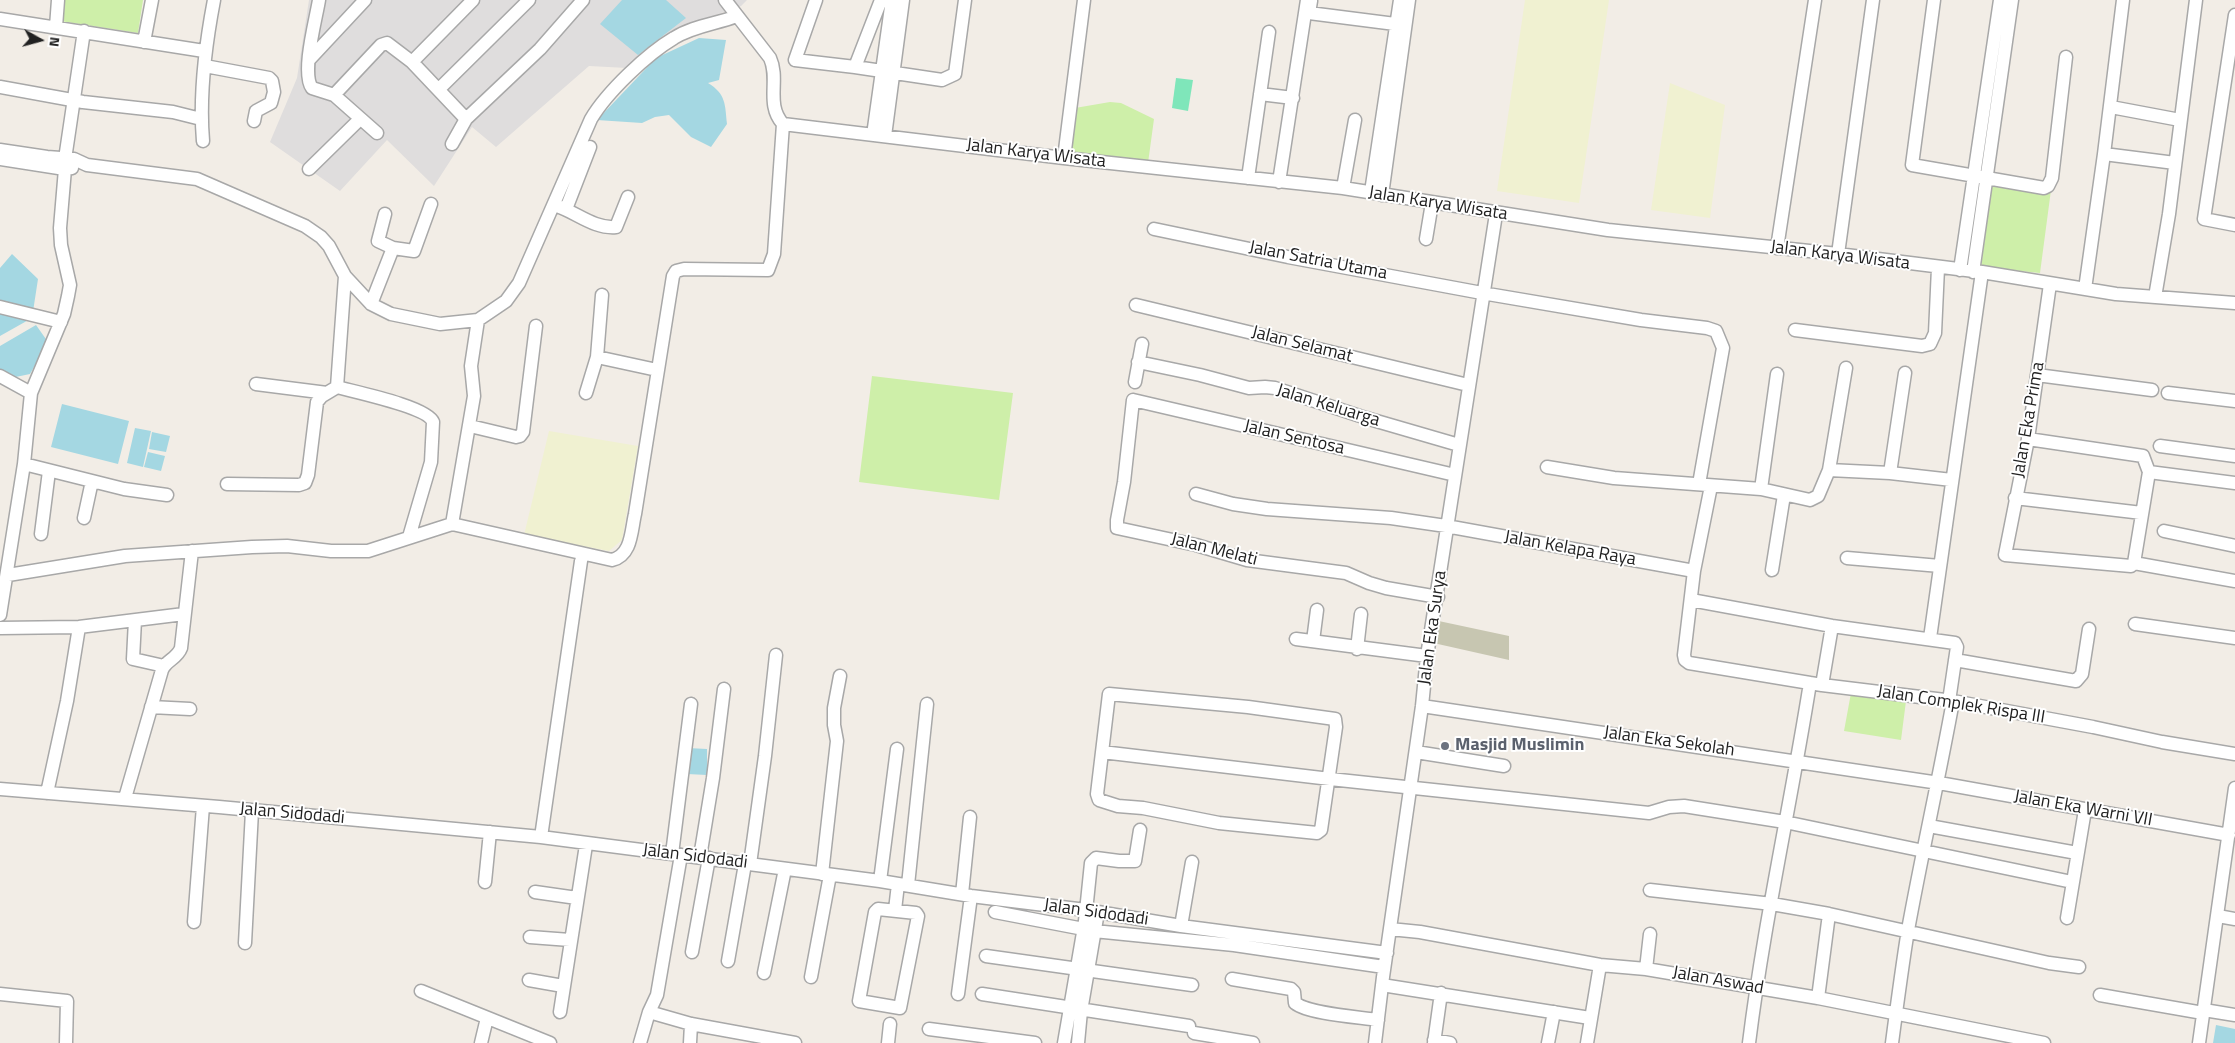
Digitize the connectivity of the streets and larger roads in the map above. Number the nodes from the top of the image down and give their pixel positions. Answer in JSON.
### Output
{"nodes":[{"id":1,"x":58,"y":0,"type":"edge"},
{"id":2,"x":152,"y":0,"type":"edge"},
{"id":3,"x":214,"y":0,"type":"edge"},
{"id":4,"x":319,"y":0,"type":"edge"},
{"id":5,"x":365,"y":0,"type":"edge"},
{"id":6,"x":473,"y":0,"type":"edge"},
{"id":7,"x":529,"y":0,"type":"edge"},
{"id":8,"x":583,"y":0,"type":"edge"},
{"id":9,"x":816,"y":0,"type":"edge"},
{"id":10,"x":881,"y":0,"type":"edge"},
{"id":11,"x":892,"y":0,"type":"edge"},
{"id":12,"x":903,"y":0,"type":"edge"},
{"id":13,"x":965,"y":0,"type":"edge"},
{"id":14,"x":1084,"y":0,"type":"edge"},
{"id":15,"x":1307,"y":0,"type":"edge"},
{"id":16,"x":1312,"y":0,"type":"edge"},
{"id":17,"x":1400,"y":0,"type":"edge"},
{"id":18,"x":1409,"y":0,"type":"edge"},
{"id":19,"x":1815,"y":0,"type":"edge"},
{"id":20,"x":1873,"y":0,"type":"edge"},
{"id":21,"x":1934,"y":0,"type":"edge"},
{"id":22,"x":2000,"y":0,"type":"edge"},
{"id":23,"x":2012,"y":0,"type":"edge"},
{"id":24,"x":2123,"y":0,"type":"edge"},
{"id":25,"x":2196,"y":0,"type":"edge"},
{"id":26,"x":728,"y":1,"type":"edge"},
{"id":27,"x":2235,"y":15,"type":"edge"},
{"id":28,"x":736,"y":16,"type":"junction"},
{"id":29,"x":0,"y":20,"type":"edge"},
{"id":30,"x":1401,"y":25,"type":"junction"},
{"id":31,"x":56,"y":27,"type":"junction"},
{"id":32,"x":1269,"y":32,"type":"dead end"},
{"id":33,"x":88,"y":33,"type":"junction"},
{"id":34,"x":144,"y":42,"type":"junction"},
{"id":35,"x":204,"y":51,"type":"junction"},
{"id":36,"x":2066,"y":57,"type":"dead end"},
{"id":37,"x":309,"y":60,"type":"junction"},
{"id":38,"x":412,"y":62,"type":"junction"},
{"id":39,"x":205,"y":66,"type":"junction"},
{"id":40,"x":855,"y":67,"type":"junction"},
{"id":41,"x":887,"y":72,"type":"junction"},
{"id":42,"x":0,"y":87,"type":"edge"},
{"id":43,"x":2230,"y":88,"type":"edge"},
{"id":44,"x":439,"y":89,"type":"junction"},
{"id":45,"x":1260,"y":94,"type":"junction"},
{"id":46,"x":334,"y":95,"type":"junction"},
{"id":47,"x":1293,"y":98,"type":"junction"},
{"id":48,"x":78,"y":101,"type":"junction"},
{"id":49,"x":2111,"y":107,"type":"junction"},
{"id":50,"x":201,"y":118,"type":"junction"},
{"id":51,"x":360,"y":119,"type":"junction"},
{"id":52,"x":466,"y":119,"type":"junction"},
{"id":53,"x":254,"y":120,"type":"dead end"},
{"id":54,"x":1355,"y":120,"type":"dead end"},
{"id":55,"x":2180,"y":120,"type":"junction"},
{"id":56,"x":782,"y":124,"type":"junction"},
{"id":57,"x":377,"y":133,"type":"dead end"},
{"id":58,"x":879,"y":135,"type":"junction"},
{"id":59,"x":203,"y":141,"type":"dead end"},
{"id":60,"x":452,"y":144,"type":"dead end"},
{"id":61,"x":590,"y":147,"type":"dead end"},
{"id":62,"x":0,"y":150,"type":"edge"},
{"id":63,"x":2104,"y":154,"type":"junction"},
{"id":64,"x":1064,"y":158,"type":"junction"},
{"id":65,"x":0,"y":159,"type":"edge"},
{"id":66,"x":68,"y":162,"type":"junction"},
{"id":67,"x":2174,"y":163,"type":"junction"},
{"id":68,"x":309,"y":168,"type":"dead end"},
{"id":69,"x":1973,"y":174,"type":"junction"},
{"id":70,"x":1988,"y":177,"type":"junction"},
{"id":71,"x":1248,"y":178,"type":"junction"},
{"id":72,"x":1279,"y":182,"type":"junction"},
{"id":73,"x":1343,"y":188,"type":"junction"},
{"id":74,"x":1376,"y":194,"type":"junction"},
{"id":75,"x":628,"y":197,"type":"dead end"},
{"id":76,"x":431,"y":204,"type":"dead end"},
{"id":77,"x":1432,"y":204,"type":"junction"},
{"id":78,"x":554,"y":205,"type":"junction"},
{"id":79,"x":566,"y":209,"type":"junction"},
{"id":80,"x":385,"y":214,"type":"dead end"},
{"id":81,"x":1496,"y":214,"type":"junction"},
{"id":82,"x":2235,"y":225,"type":"edge"},
{"id":83,"x":1154,"y":229,"type":"dead end"},
{"id":84,"x":1426,"y":239,"type":"dead end"},
{"id":85,"x":393,"y":248,"type":"junction"},
{"id":86,"x":1777,"y":248,"type":"junction"},
{"id":87,"x":1838,"y":254,"type":"junction"},
{"id":88,"x":1940,"y":268,"type":"junction"},
{"id":89,"x":1972,"y":271,"type":"junction"},
{"id":90,"x":345,"y":276,"type":"junction"},
{"id":91,"x":2050,"y":284,"type":"junction"},
{"id":92,"x":2085,"y":289,"type":"junction"},
{"id":93,"x":1482,"y":293,"type":"junction"},
{"id":94,"x":602,"y":295,"type":"dead end"},
{"id":95,"x":2155,"y":297,"type":"junction"},
{"id":96,"x":2235,"y":303,"type":"edge"},
{"id":97,"x":372,"y":304,"type":"junction"},
{"id":98,"x":1136,"y":305,"type":"dead end"},
{"id":99,"x":0,"y":307,"type":"edge"},
{"id":100,"x":478,"y":320,"type":"junction"},
{"id":101,"x":61,"y":322,"type":"junction"},
{"id":102,"x":536,"y":326,"type":"dead end"},
{"id":103,"x":1794,"y":330,"type":"dead end"},
{"id":104,"x":1142,"y":344,"type":"dead end"},
{"id":105,"x":597,"y":357,"type":"junction"},
{"id":106,"x":1138,"y":362,"type":"junction"},
{"id":107,"x":1846,"y":368,"type":"dead end"},
{"id":108,"x":657,"y":370,"type":"junction"},
{"id":109,"x":1905,"y":373,"type":"dead end"},
{"id":110,"x":1777,"y":374,"type":"dead end"},
{"id":111,"x":2037,"y":375,"type":"junction"},
{"id":112,"x":0,"y":376,"type":"edge"},
{"id":113,"x":1135,"y":382,"type":"dead end"},
{"id":114,"x":256,"y":384,"type":"dead end"},
{"id":115,"x":1468,"y":385,"type":"junction"},
{"id":116,"x":332,"y":390,"type":"junction"},
{"id":117,"x":2152,"y":390,"type":"dead end"},
{"id":118,"x":2168,"y":392,"type":"dead end"},
{"id":119,"x":31,"y":393,"type":"junction"},
{"id":120,"x":586,"y":393,"type":"dead end"},
{"id":121,"x":1133,"y":400,"type":"joint"},
{"id":122,"x":2235,"y":401,"type":"edge"},
{"id":123,"x":470,"y":426,"type":"junction"},
{"id":124,"x":2028,"y":439,"type":"junction"},
{"id":125,"x":1459,"y":444,"type":"junction"},
{"id":126,"x":2160,"y":446,"type":"dead end"},
{"id":127,"x":2235,"y":456,"type":"edge"},
{"id":128,"x":24,"y":464,"type":"junction"},
{"id":129,"x":1547,"y":467,"type":"dead end"},
{"id":130,"x":1829,"y":470,"type":"junction"},
{"id":131,"x":49,"y":472,"type":"junction"},
{"id":132,"x":2149,"y":472,"type":"junction"},
{"id":133,"x":1890,"y":473,"type":"junction"},
{"id":134,"x":1455,"y":475,"type":"junction"},
{"id":135,"x":1952,"y":480,"type":"junction"},
{"id":136,"x":92,"y":481,"type":"junction"},
{"id":137,"x":2235,"y":483,"type":"edge"},
{"id":138,"x":227,"y":484,"type":"dead end"},
{"id":139,"x":1705,"y":485,"type":"junction"},
{"id":140,"x":1761,"y":489,"type":"junction"},
{"id":141,"x":1196,"y":494,"type":"dead end"},
{"id":142,"x":167,"y":495,"type":"dead end"},
{"id":143,"x":1784,"y":495,"type":"junction"},
{"id":144,"x":2016,"y":498,"type":"junction"},
{"id":145,"x":2142,"y":512,"type":"junction"},
{"id":146,"x":84,"y":518,"type":"dead end"},
{"id":147,"x":452,"y":524,"type":"junction"},
{"id":148,"x":1446,"y":526,"type":"junction"},
{"id":149,"x":2164,"y":531,"type":"dead end"},
{"id":150,"x":41,"y":534,"type":"dead end"},
{"id":151,"x":409,"y":537,"type":"junction"},
{"id":152,"x":2235,"y":546,"type":"edge"},
{"id":153,"x":192,"y":551,"type":"junction"},
{"id":154,"x":1848,"y":558,"type":"dead end"},
{"id":155,"x":582,"y":561,"type":"dead end"},
{"id":156,"x":2134,"y":563,"type":"junction"},
{"id":157,"x":1940,"y":566,"type":"junction"},
{"id":158,"x":1772,"y":570,"type":"dead end"},
{"id":159,"x":1694,"y":571,"type":"junction"},
{"id":160,"x":8,"y":575,"type":"junction"},
{"id":161,"x":2235,"y":581,"type":"edge"},
{"id":162,"x":1438,"y":597,"type":"junction"},
{"id":163,"x":1691,"y":600,"type":"junction"},
{"id":164,"x":1317,"y":610,"type":"dead end"},
{"id":165,"x":184,"y":614,"type":"junction"},
{"id":166,"x":1361,"y":614,"type":"dead end"},
{"id":167,"x":0,"y":615,"type":"edge"},
{"id":168,"x":135,"y":620,"type":"junction"},
{"id":169,"x":2135,"y":624,"type":"dead end"},
{"id":170,"x":1832,"y":626,"type":"junction"},
{"id":171,"x":79,"y":627,"type":"junction"},
{"id":172,"x":0,"y":628,"type":"edge"},
{"id":173,"x":2089,"y":629,"type":"dead end"},
{"id":174,"x":1930,"y":638,"type":"junction"},
{"id":175,"x":2235,"y":638,"type":"edge"},
{"id":176,"x":1296,"y":639,"type":"dead end"},
{"id":177,"x":1313,"y":641,"type":"junction"},
{"id":178,"x":1357,"y":648,"type":"junction"},
{"id":179,"x":776,"y":655,"type":"dead end"},
{"id":180,"x":1427,"y":656,"type":"junction"},
{"id":181,"x":1955,"y":660,"type":"junction"},
{"id":182,"x":1687,"y":662,"type":"joint"},
{"id":183,"x":164,"y":666,"type":"junction"},
{"id":184,"x":840,"y":676,"type":"dead end"},
{"id":185,"x":1816,"y":684,"type":"junction"},
{"id":186,"x":724,"y":688,"type":"dead end"},
{"id":187,"x":1951,"y":701,"type":"junction"},
{"id":188,"x":692,"y":704,"type":"dead end"},
{"id":189,"x":927,"y":704,"type":"dead end"},
{"id":190,"x":1422,"y":706,"type":"junction"},
{"id":191,"x":151,"y":707,"type":"junction"},
{"id":192,"x":190,"y":709,"type":"dead end"},
{"id":193,"x":897,"y":749,"type":"dead end"},
{"id":194,"x":1102,"y":752,"type":"junction"},
{"id":195,"x":1416,"y":752,"type":"junction"},
{"id":196,"x":2235,"y":754,"type":"edge"},
{"id":197,"x":1798,"y":760,"type":"junction"},
{"id":198,"x":1504,"y":766,"type":"dead end"},
{"id":199,"x":1330,"y":779,"type":"junction"},
{"id":200,"x":1938,"y":783,"type":"junction"},
{"id":201,"x":0,"y":788,"type":"edge"},
{"id":202,"x":1411,"y":788,"type":"junction"},
{"id":203,"x":2235,"y":789,"type":"edge"},
{"id":204,"x":47,"y":793,"type":"junction"},
{"id":205,"x":125,"y":798,"type":"junction"},
{"id":206,"x":203,"y":806,"type":"junction"},
{"id":207,"x":2085,"y":810,"type":"junction"},
{"id":208,"x":252,"y":811,"type":"junction"},
{"id":209,"x":970,"y":818,"type":"dead end"},
{"id":210,"x":1785,"y":822,"type":"junction"},
{"id":211,"x":1930,"y":826,"type":"junction"},
{"id":212,"x":1140,"y":830,"type":"dead end"},
{"id":213,"x":490,"y":832,"type":"junction"},
{"id":214,"x":541,"y":837,"type":"junction"},
{"id":215,"x":2231,"y":840,"type":"edge"},
{"id":216,"x":586,"y":845,"type":"junction"},
{"id":217,"x":1923,"y":850,"type":"junction"},
{"id":218,"x":2077,"y":853,"type":"junction"},
{"id":219,"x":677,"y":854,"type":"junction"},
{"id":220,"x":704,"y":858,"type":"junction"},
{"id":221,"x":1192,"y":862,"type":"dead end"},
{"id":222,"x":747,"y":864,"type":"junction"},
{"id":223,"x":785,"y":869,"type":"junction"},
{"id":224,"x":826,"y":875,"type":"junction"},
{"id":225,"x":880,"y":881,"type":"junction"},
{"id":226,"x":485,"y":882,"type":"dead end"},
{"id":227,"x":2072,"y":882,"type":"junction"},
{"id":228,"x":903,"y":884,"type":"junction"},
{"id":229,"x":1650,"y":890,"type":"dead end"},
{"id":230,"x":535,"y":892,"type":"dead end"},
{"id":231,"x":966,"y":895,"type":"junction"},
{"id":232,"x":576,"y":898,"type":"junction"},
{"id":233,"x":1772,"y":904,"type":"junction"},
{"id":234,"x":895,"y":910,"type":"junction"},
{"id":235,"x":1092,"y":911,"type":"junction"},
{"id":236,"x":995,"y":912,"type":"dead end"},
{"id":237,"x":1829,"y":914,"type":"junction"},
{"id":238,"x":2218,"y":916,"type":"junction"},
{"id":239,"x":2067,"y":918,"type":"dead end"},
{"id":240,"x":2235,"y":918,"type":"edge"},
{"id":241,"x":194,"y":922,"type":"dead end"},
{"id":242,"x":1181,"y":926,"type":"junction"},
{"id":243,"x":1089,"y":929,"type":"junction"},
{"id":244,"x":1390,"y":929,"type":"junction"},
{"id":245,"x":1908,"y":932,"type":"junction"},
{"id":246,"x":1650,"y":934,"type":"dead end"},
{"id":247,"x":530,"y":937,"type":"dead end"},
{"id":248,"x":570,"y":940,"type":"junction"},
{"id":249,"x":245,"y":943,"type":"dead end"},
{"id":250,"x":692,"y":952,"type":"dead end"},
{"id":251,"x":1387,"y":953,"type":"junction"},
{"id":252,"x":986,"y":956,"type":"dead end"},
{"id":253,"x":728,"y":960,"type":"dead end"},
{"id":254,"x":1600,"y":965,"type":"junction"},
{"id":255,"x":1384,"y":967,"type":"junction"},
{"id":256,"x":1082,"y":968,"type":"junction"},
{"id":257,"x":2079,"y":968,"type":"dead end"},
{"id":258,"x":1646,"y":969,"type":"junction"},
{"id":259,"x":764,"y":973,"type":"dead end"},
{"id":260,"x":811,"y":978,"type":"dead end"},
{"id":261,"x":529,"y":980,"type":"dead end"},
{"id":262,"x":1232,"y":980,"type":"dead end"},
{"id":263,"x":1192,"y":985,"type":"dead end"},
{"id":264,"x":1382,"y":985,"type":"junction"},
{"id":265,"x":563,"y":986,"type":"junction"},
{"id":266,"x":1756,"y":988,"type":"junction"},
{"id":267,"x":421,"y":991,"type":"dead end"},
{"id":268,"x":1441,"y":993,"type":"junction"},
{"id":269,"x":0,"y":994,"type":"edge"},
{"id":270,"x":958,"y":994,"type":"dead end"},
{"id":271,"x":982,"y":994,"type":"dead end"},
{"id":272,"x":2100,"y":994,"type":"dead end"},
{"id":273,"x":1818,"y":998,"type":"junction"},
{"id":274,"x":1075,"y":1010,"type":"junction"},
{"id":275,"x":2203,"y":1011,"type":"junction"},
{"id":276,"x":560,"y":1012,"type":"dead end"},
{"id":277,"x":649,"y":1012,"type":"junction"},
{"id":278,"x":1554,"y":1012,"type":"junction"},
{"id":279,"x":1896,"y":1013,"type":"junction"},
{"id":280,"x":2235,"y":1015,"type":"edge"},
{"id":281,"x":487,"y":1018,"type":"junction"},
{"id":282,"x":1590,"y":1018,"type":"junction"},
{"id":283,"x":1378,"y":1020,"type":"junction"},
{"id":284,"x":692,"y":1024,"type":"junction"},
{"id":285,"x":890,"y":1024,"type":"dead end"},
{"id":286,"x":929,"y":1029,"type":"dead end"},
{"id":287,"x":1434,"y":1042,"type":"edge"},
{"id":288,"x":66,"y":1043,"type":"edge"},
{"id":289,"x":481,"y":1043,"type":"edge"},
{"id":290,"x":550,"y":1043,"type":"edge"},
{"id":291,"x":640,"y":1043,"type":"edge"},
{"id":292,"x":690,"y":1043,"type":"edge"},
{"id":293,"x":796,"y":1043,"type":"edge"},
{"id":294,"x":888,"y":1043,"type":"edge"},
{"id":295,"x":1034,"y":1043,"type":"edge"},
{"id":296,"x":1064,"y":1043,"type":"edge"},
{"id":297,"x":1078,"y":1043,"type":"edge"},
{"id":298,"x":1253,"y":1043,"type":"edge"},
{"id":299,"x":1375,"y":1043,"type":"edge"},
{"id":300,"x":1450,"y":1043,"type":"edge"},
{"id":301,"x":1548,"y":1043,"type":"edge"},
{"id":302,"x":1588,"y":1043,"type":"edge"},
{"id":303,"x":1749,"y":1043,"type":"edge"},
{"id":304,"x":1892,"y":1043,"type":"edge"},
{"id":305,"x":2044,"y":1043,"type":"edge"},
{"id":306,"x":2199,"y":1043,"type":"edge"}],
"edges":[{"from":1,"to":31,"type":"street"},
{"from":2,"to":34,"type":"street"},
{"from":3,"to":35,"type":"street"},
{"from":4,"to":37,"type":"street"},
{"from":5,"to":37,"type":"street"},
{"from":6,"to":38,"type":"street"},
{"from":7,"to":44,"type":"street"},
{"from":8,"to":52,"type":"street"},
{"from":9,"to":40,"type":"street"},
{"from":10,"to":40,"type":"street"},
{"from":11,"to":41,"type":"street"},
{"from":12,"to":41,"type":"street"},
{"from":13,"to":41,"type":"street"},
{"from":14,"to":64,"type":"street"},
{"from":15,"to":47,"type":"street"},
{"from":16,"to":30,"type":"street"},
{"from":17,"to":30,"type":"street"},
{"from":18,"to":30,"type":"street"},
{"from":19,"to":86,"type":"street"},
{"from":20,"to":87,"type":"street"},
{"from":21,"to":69,"type":"street"},
{"from":22,"to":69,"type":"street"},
{"from":23,"to":70,"type":"street"},
{"from":24,"to":49,"type":"street"},
{"from":25,"to":55,"type":"street"},
{"from":26,"to":28,"type":"street"},
{"from":27,"to":43,"type":"street"},
{"from":28,"to":56,"type":"street"},
{"from":28,"to":78,"type":"street"},
{"from":29,"to":31,"type":"street"},
{"from":30,"to":74,"type":"street"},
{"from":31,"to":33,"type":"street"},
{"from":32,"to":45,"type":"street"},
{"from":33,"to":34,"type":"street"},
{"from":33,"to":48,"type":"street"},
{"from":34,"to":35,"type":"street"},
{"from":35,"to":39,"type":"street"},
{"from":36,"to":70,"type":"street"},
{"from":37,"to":46,"type":"street"},
{"from":38,"to":44,"type":"street"},
{"from":38,"to":46,"type":"street"},
{"from":39,"to":50,"type":"street"},
{"from":39,"to":53,"type":"street"},
{"from":40,"to":41,"type":"street"},
{"from":41,"to":58,"type":"street"},
{"from":42,"to":48,"type":"street"},
{"from":43,"to":82,"type":"street"},
{"from":44,"to":52,"type":"street"},
{"from":45,"to":47,"type":"street"},
{"from":45,"to":71,"type":"street"},
{"from":46,"to":51,"type":"street"},
{"from":47,"to":72,"type":"street"},
{"from":48,"to":50,"type":"street"},
{"from":48,"to":66,"type":"street"},
{"from":49,"to":55,"type":"street"},
{"from":49,"to":63,"type":"street"},
{"from":50,"to":59,"type":"street"},
{"from":51,"to":57,"type":"street"},
{"from":51,"to":68,"type":"street"},
{"from":52,"to":60,"type":"street"},
{"from":54,"to":73,"type":"street"},
{"from":55,"to":67,"type":"street"},
{"from":56,"to":58,"type":"street","name":"Jalan Karya Wisata"},
{"from":56,"to":108,"type":"street"},
{"from":58,"to":64,"type":"street","name":"Jalan Karya Wisata"},
{"from":61,"to":79,"type":"street"},
{"from":62,"to":66,"type":"street"},
{"from":63,"to":67,"type":"street"},
{"from":63,"to":92,"type":"street"},
{"from":64,"to":71,"type":"street","name":"Jalan Karya Wisata"},
{"from":65,"to":66,"type":"street"},
{"from":66,"to":90,"type":"street"},
{"from":66,"to":101,"type":"street"},
{"from":67,"to":95,"type":"street"},
{"from":69,"to":70,"type":"street"},
{"from":69,"to":89,"type":"street"},
{"from":70,"to":89,"type":"street"},
{"from":71,"to":72,"type":"street","name":"Jalan Karya Wisata"},
{"from":72,"to":73,"type":"street","name":"Jalan Karya Wisata"},
{"from":73,"to":74,"type":"street","name":"Jalan Karya Wisata"},
{"from":74,"to":77,"type":"street","name":"Jalan Karya Wisata"},
{"from":75,"to":79,"type":"street"},
{"from":76,"to":85,"type":"street"},
{"from":77,"to":81,"type":"street","name":"Jalan Karya Wisata"},
{"from":77,"to":84,"type":"street"},
{"from":78,"to":79,"type":"street"},
{"from":78,"to":100,"type":"street"},
{"from":80,"to":85,"type":"street"},
{"from":81,"to":86,"type":"street","name":"Jalan Karya Wisata"},
{"from":81,"to":93,"type":"street","name":"Jalan Eka Surya"},
{"from":83,"to":93,"type":"street","name":"Jalan Satria Utama"},
{"from":85,"to":97,"type":"street"},
{"from":86,"to":87,"type":"street","name":"Jalan Karya Wisata"},
{"from":87,"to":88,"type":"street","name":"Jalan Karya Wisata"},
{"from":88,"to":89,"type":"street","name":"Jalan Karya Wisata"},
{"from":88,"to":103,"type":"street"},
{"from":89,"to":91,"type":"street","name":"Jalan Karya Wisata"},
{"from":89,"to":135,"type":"street"},
{"from":90,"to":97,"type":"street"},
{"from":90,"to":116,"type":"street"},
{"from":91,"to":92,"type":"street","name":"Jalan Karya Wisata"},
{"from":91,"to":111,"type":"street","name":"Jalan Eka Prima"},
{"from":92,"to":95,"type":"street","name":"Jalan Karya Wisata"},
{"from":93,"to":115,"type":"street","name":"Jalan Eka Surya"},
{"from":93,"to":139,"type":"street","name":"Jalan Satria Utama"},
{"from":94,"to":105,"type":"street"},
{"from":95,"to":96,"type":"street","name":"Jalan Karya Wisata"},
{"from":97,"to":100,"type":"street"},
{"from":98,"to":115,"type":"street","name":"Jalan Selamat"},
{"from":99,"to":101,"type":"street"},
{"from":100,"to":123,"type":"street"},
{"from":101,"to":119,"type":"street"},
{"from":102,"to":123,"type":"street"},
{"from":104,"to":106,"type":"street"},
{"from":105,"to":108,"type":"street"},
{"from":105,"to":120,"type":"street"},
{"from":106,"to":113,"type":"street"},
{"from":106,"to":125,"type":"street","name":"Jalan Keluarga"},
{"from":107,"to":130,"type":"street"},
{"from":108,"to":147,"type":"street"},
{"from":109,"to":133,"type":"street"},
{"from":110,"to":140,"type":"street"},
{"from":111,"to":117,"type":"street"},
{"from":111,"to":124,"type":"street","name":"Jalan Eka Prima"},
{"from":112,"to":119,"type":"street"},
{"from":114,"to":116,"type":"street"},
{"from":115,"to":125,"type":"street","name":"Jalan Eka Surya"},
{"from":116,"to":138,"type":"street"},
{"from":116,"to":151,"type":"street"},
{"from":118,"to":122,"type":"street"},
{"from":119,"to":128,"type":"street"},
{"from":121,"to":134,"type":"street","name":"Jalan Sentosa"},
{"from":121,"to":162,"type":"street","name":"Jalan Melati"},
{"from":123,"to":147,"type":"street"},
{"from":124,"to":132,"type":"street"},
{"from":124,"to":144,"type":"street","name":"Jalan Eka Prima"},
{"from":125,"to":134,"type":"street","name":"Jalan Eka Surya"},
{"from":126,"to":127,"type":"street"},
{"from":128,"to":131,"type":"street"},
{"from":128,"to":160,"type":"street"},
{"from":129,"to":139,"type":"street"},
{"from":130,"to":133,"type":"street"},
{"from":130,"to":143,"type":"street"},
{"from":131,"to":136,"type":"street"},
{"from":131,"to":150,"type":"street"},
{"from":132,"to":137,"type":"street"},
{"from":132,"to":145,"type":"street"},
{"from":133,"to":135,"type":"street"},
{"from":134,"to":148,"type":"street","name":"Jalan Eka Surya"},
{"from":135,"to":157,"type":"street"},
{"from":136,"to":142,"type":"street"},
{"from":136,"to":146,"type":"street"},
{"from":139,"to":140,"type":"street"},
{"from":139,"to":159,"type":"street","name":"Jalan Satria Utama"},
{"from":140,"to":143,"type":"street"},
{"from":141,"to":148,"type":"street","name":"Jalan Kelapa Raya"},
{"from":143,"to":158,"type":"street"},
{"from":144,"to":145,"type":"street"},
{"from":144,"to":156,"type":"street","name":"Jalan Eka Prima"},
{"from":145,"to":156,"type":"street"},
{"from":147,"to":151,"type":"street"},
{"from":148,"to":159,"type":"street","name":"Jalan Kelapa Raya"},
{"from":148,"to":162,"type":"street","name":"Jalan Eka Surya"},
{"from":149,"to":152,"type":"street"},
{"from":151,"to":153,"type":"street"},
{"from":153,"to":160,"type":"street"},
{"from":153,"to":165,"type":"street"},
{"from":154,"to":157,"type":"street"},
{"from":155,"to":214,"type":"street"},
{"from":156,"to":161,"type":"street"},
{"from":157,"to":174,"type":"street"},
{"from":159,"to":163,"type":"street","name":"Jalan Satria Utama"},
{"from":160,"to":167,"type":"street"},
{"from":162,"to":180,"type":"street","name":"Jalan Eka Surya"},
{"from":163,"to":170,"type":"street"},
{"from":163,"to":182,"type":"street","name":"Jalan Satria Utama"},
{"from":164,"to":177,"type":"street"},
{"from":165,"to":168,"type":"street"},
{"from":165,"to":183,"type":"street"},
{"from":166,"to":178,"type":"street"},
{"from":168,"to":171,"type":"street"},
{"from":168,"to":183,"type":"street"},
{"from":169,"to":175,"type":"street"},
{"from":170,"to":174,"type":"street"},
{"from":170,"to":185,"type":"street"},
{"from":171,"to":172,"type":"street"},
{"from":171,"to":204,"type":"street"},
{"from":173,"to":181,"type":"street"},
{"from":174,"to":181,"type":"street"},
{"from":176,"to":177,"type":"street"},
{"from":177,"to":178,"type":"street"},
{"from":178,"to":180,"type":"street"},
{"from":179,"to":222,"type":"street"},
{"from":180,"to":190,"type":"street","name":"Jalan Eka Surya"},
{"from":181,"to":187,"type":"street"},
{"from":182,"to":185,"type":"street","name":"Jalan Complek Rispa III"},
{"from":183,"to":191,"type":"street"},
{"from":184,"to":224,"type":"street"},
{"from":185,"to":187,"type":"street","name":"Jalan Complek Rispa III"},
{"from":185,"to":197,"type":"street"},
{"from":186,"to":220,"type":"street"},
{"from":187,"to":196,"type":"street","name":"Jalan Complek Rispa III"},
{"from":187,"to":200,"type":"street"},
{"from":188,"to":219,"type":"street"},
{"from":189,"to":228,"type":"street"},
{"from":190,"to":195,"type":"street","name":"Jalan Eka Surya"},
{"from":190,"to":197,"type":"street","name":"Jalan Eka Sekolah"},
{"from":191,"to":192,"type":"street"},
{"from":191,"to":205,"type":"street"},
{"from":193,"to":225,"type":"street"},
{"from":194,"to":199,"type":"street"},
{"from":194,"to":199,"type":"street"},
{"from":194,"to":199,"type":"street"},
{"from":195,"to":198,"type":"street"},
{"from":195,"to":202,"type":"street","name":"Jalan Eka Surya"},
{"from":197,"to":200,"type":"street","name":"Jalan Eka Sekolah"},
{"from":197,"to":210,"type":"street"},
{"from":199,"to":202,"type":"street"},
{"from":200,"to":207,"type":"street","name":"Jalan Eka Warni VII"},
{"from":200,"to":211,"type":"street"},
{"from":201,"to":204,"type":"street","name":"Jalan Sidodadi"},
{"from":202,"to":210,"type":"street"},
{"from":202,"to":244,"type":"street","name":"Jalan Eka Surya"},
{"from":203,"to":215,"type":"street"},
{"from":204,"to":205,"type":"street","name":"Jalan Sidodadi"},
{"from":205,"to":206,"type":"street","name":"Jalan Sidodadi"},
{"from":206,"to":208,"type":"street","name":"Jalan Sidodadi"},
{"from":206,"to":241,"type":"street"},
{"from":207,"to":215,"type":"street","name":"Jalan Eka Warni VII"},
{"from":207,"to":218,"type":"street"},
{"from":208,"to":213,"type":"street","name":"Jalan Sidodadi"},
{"from":208,"to":249,"type":"street"},
{"from":209,"to":231,"type":"street"},
{"from":210,"to":217,"type":"street"},
{"from":210,"to":233,"type":"street"},
{"from":211,"to":217,"type":"street"},
{"from":211,"to":218,"type":"street"},
{"from":212,"to":235,"type":"street"},
{"from":213,"to":214,"type":"street","name":"Jalan Sidodadi"},
{"from":213,"to":226,"type":"street"},
{"from":214,"to":216,"type":"street","name":"Jalan Sidodadi"},
{"from":215,"to":238,"type":"street"},
{"from":216,"to":219,"type":"street","name":"Jalan Sidodadi"},
{"from":216,"to":232,"type":"street"},
{"from":217,"to":227,"type":"street"},
{"from":217,"to":245,"type":"street"},
{"from":218,"to":227,"type":"street"},
{"from":219,"to":220,"type":"street","name":"Jalan Sidodadi"},
{"from":219,"to":277,"type":"street"},
{"from":220,"to":222,"type":"street","name":"Jalan Sidodadi"},
{"from":220,"to":250,"type":"street"},
{"from":221,"to":242,"type":"street"},
{"from":222,"to":223,"type":"street","name":"Jalan Sidodadi"},
{"from":222,"to":253,"type":"street"},
{"from":223,"to":224,"type":"street","name":"Jalan Sidodadi"},
{"from":223,"to":259,"type":"street"},
{"from":224,"to":225,"type":"street","name":"Jalan Sidodadi"},
{"from":224,"to":260,"type":"street"},
{"from":225,"to":228,"type":"street","name":"Jalan Sidodadi"},
{"from":227,"to":239,"type":"street"},
{"from":228,"to":231,"type":"street","name":"Jalan Sidodadi"},
{"from":228,"to":234,"type":"street"},
{"from":229,"to":233,"type":"street"},
{"from":230,"to":232,"type":"street"},
{"from":231,"to":235,"type":"street","name":"Jalan Sidodadi"},
{"from":231,"to":270,"type":"street"},
{"from":232,"to":248,"type":"street"},
{"from":233,"to":237,"type":"street"},
{"from":233,"to":266,"type":"street"},
{"from":234,"to":234,"type":"street"},
{"from":235,"to":242,"type":"street","name":"Jalan Sidodadi"},
{"from":235,"to":243,"type":"street"},
{"from":236,"to":243,"type":"street"},
{"from":237,"to":245,"type":"street"},
{"from":237,"to":273,"type":"street"},
{"from":238,"to":240,"type":"street"},
{"from":238,"to":275,"type":"street"},
{"from":242,"to":251,"type":"street","name":"Jalan Sidodadi"},
{"from":243,"to":255,"type":"street"},
{"from":243,"to":256,"type":"street"},
{"from":244,"to":251,"type":"street","name":"Jalan Eka Surya"},
{"from":244,"to":254,"type":"street","name":"Jalan Aswad"},
{"from":245,"to":257,"type":"street"},
{"from":245,"to":279,"type":"street"},
{"from":246,"to":258,"type":"street"},
{"from":247,"to":248,"type":"street"},
{"from":248,"to":265,"type":"street"},
{"from":251,"to":255,"type":"street","name":"Jalan Eka Surya"},
{"from":252,"to":256,"type":"street"},
{"from":254,"to":258,"type":"street","name":"Jalan Aswad"},
{"from":254,"to":282,"type":"street"},
{"from":255,"to":264,"type":"street","name":"Jalan Eka Surya"},
{"from":256,"to":263,"type":"street"},
{"from":256,"to":274,"type":"street"},
{"from":258,"to":266,"type":"street","name":"Jalan Aswad"},
{"from":261,"to":265,"type":"street"},
{"from":262,"to":283,"type":"street"},
{"from":264,"to":268,"type":"street"},
{"from":264,"to":283,"type":"street","name":"Jalan Eka Surya"},
{"from":265,"to":276,"type":"street"},
{"from":266,"to":273,"type":"street","name":"Jalan Aswad"},
{"from":266,"to":303,"type":"street"},
{"from":267,"to":281,"type":"street"},
{"from":268,"to":278,"type":"street"},
{"from":268,"to":287,"type":"street"},
{"from":269,"to":288,"type":"street"},
{"from":271,"to":274,"type":"street"},
{"from":272,"to":275,"type":"street"},
{"from":273,"to":279,"type":"street","name":"Jalan Aswad"},
{"from":274,"to":296,"type":"street"},
{"from":274,"to":297,"type":"street"},
{"from":274,"to":298,"type":"street"},
{"from":275,"to":280,"type":"street"},
{"from":275,"to":306,"type":"street"},
{"from":277,"to":284,"type":"street"},
{"from":277,"to":291,"type":"street"},
{"from":278,"to":282,"type":"street"},
{"from":278,"to":301,"type":"street"},
{"from":279,"to":304,"type":"street"},
{"from":279,"to":305,"type":"street","name":"Jalan Aswad"},
{"from":281,"to":289,"type":"street"},
{"from":281,"to":290,"type":"street"},
{"from":282,"to":302,"type":"street"},
{"from":283,"to":299,"type":"street","name":"Jalan Eka Surya"},
{"from":284,"to":292,"type":"street"},
{"from":284,"to":293,"type":"street"},
{"from":285,"to":294,"type":"street"},
{"from":286,"to":295,"type":"street"},
{"from":287,"to":300,"type":"street"}]}
